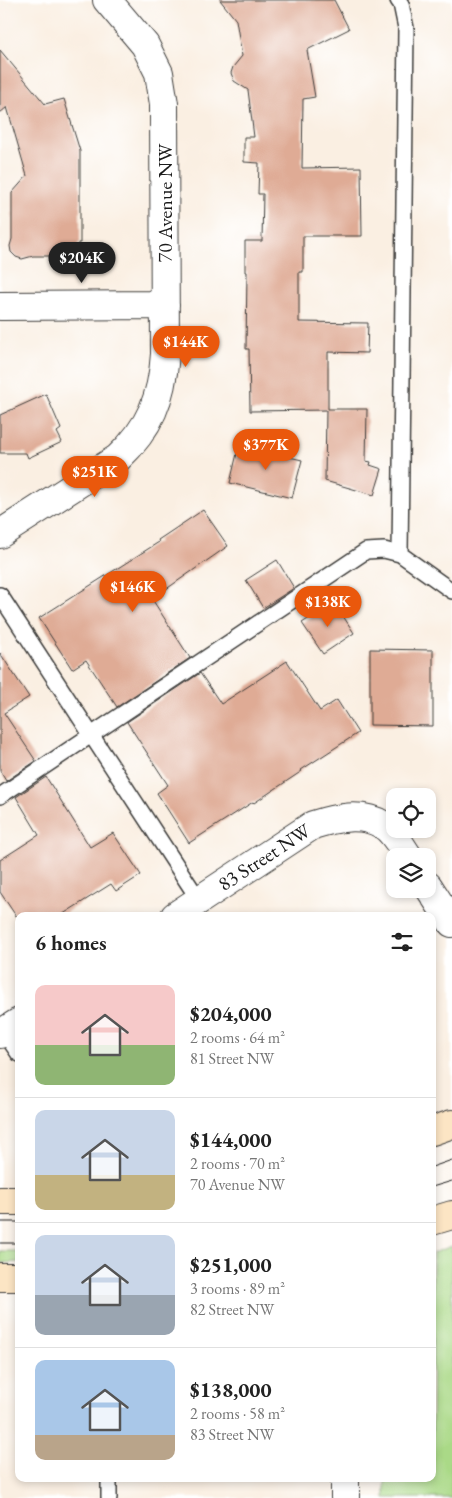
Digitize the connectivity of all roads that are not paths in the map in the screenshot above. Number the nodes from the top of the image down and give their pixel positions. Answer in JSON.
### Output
{"nodes":[{"id":1,"x":107,"y":0,"type":"edge"},
{"id":2,"x":398,"y":0,"type":"edge"},
{"id":3,"x":165,"y":305,"type":"junction"},
{"id":4,"x":0,"y":306,"type":"edge"},
{"id":5,"x":0,"y":534,"type":"edge"},
{"id":6,"x":400,"y":554,"type":"junction"},
{"id":7,"x":452,"y":591,"type":"edge"},
{"id":8,"x":0,"y":596,"type":"edge"},
{"id":9,"x":91,"y":736,"type":"junction"},
{"id":10,"x":0,"y":796,"type":"edge"},
{"id":11,"x":402,"y":848,"type":"edge"},
{"id":12,"x":436,"y":898,"type":"edge"},
{"id":13,"x":198,"y":900,"type":"junction"},
{"id":14,"x":181,"y":912,"type":"edge"},
{"id":15,"x":452,"y":923,"type":"edge"},
{"id":16,"x":452,"y":1124,"type":"edge"},
{"id":17,"x":436,"y":1130,"type":"edge"},
{"id":18,"x":15,"y":1201,"type":"edge"},
{"id":19,"x":0,"y":1202,"type":"edge"},
{"id":20,"x":452,"y":1214,"type":"edge"},
{"id":21,"x":436,"y":1220,"type":"edge"},
{"id":22,"x":0,"y":1277,"type":"edge"},
{"id":23,"x":15,"y":1277,"type":"edge"},
{"id":24,"x":109,"y":1482,"type":"edge"},
{"id":25,"x":345,"y":1482,"type":"edge"},
{"id":26,"x":109,"y":1498,"type":"edge"},
{"id":27,"x":345,"y":1498,"type":"edge"}],
"edges":[{"from":1,"to":3,"type":"street","name":"70 Avenue NW"},
{"from":2,"to":6,"type":"lane"},
{"from":3,"to":4,"type":"street"},
{"from":3,"to":5,"type":"street","name":"70 Avenue NW"},
{"from":6,"to":7,"type":"lane"},
{"from":6,"to":9,"type":"lane"},
{"from":8,"to":9,"type":"lane"},
{"from":9,"to":10,"type":"lane"},
{"from":9,"to":13,"type":"lane"},
{"from":11,"to":13,"type":"street","name":"83 Street NW"},
{"from":12,"to":15,"type":"street"},
{"from":13,"to":14,"type":"street","name":"83 Street NW"},
{"from":16,"to":17,"type":"main road"},
{"from":18,"to":19,"type":"main road"},
{"from":20,"to":21,"type":"main road"},
{"from":22,"to":23,"type":"main road"},
{"from":24,"to":26,"type":"lane"},
{"from":25,"to":27,"type":"street"}]}
